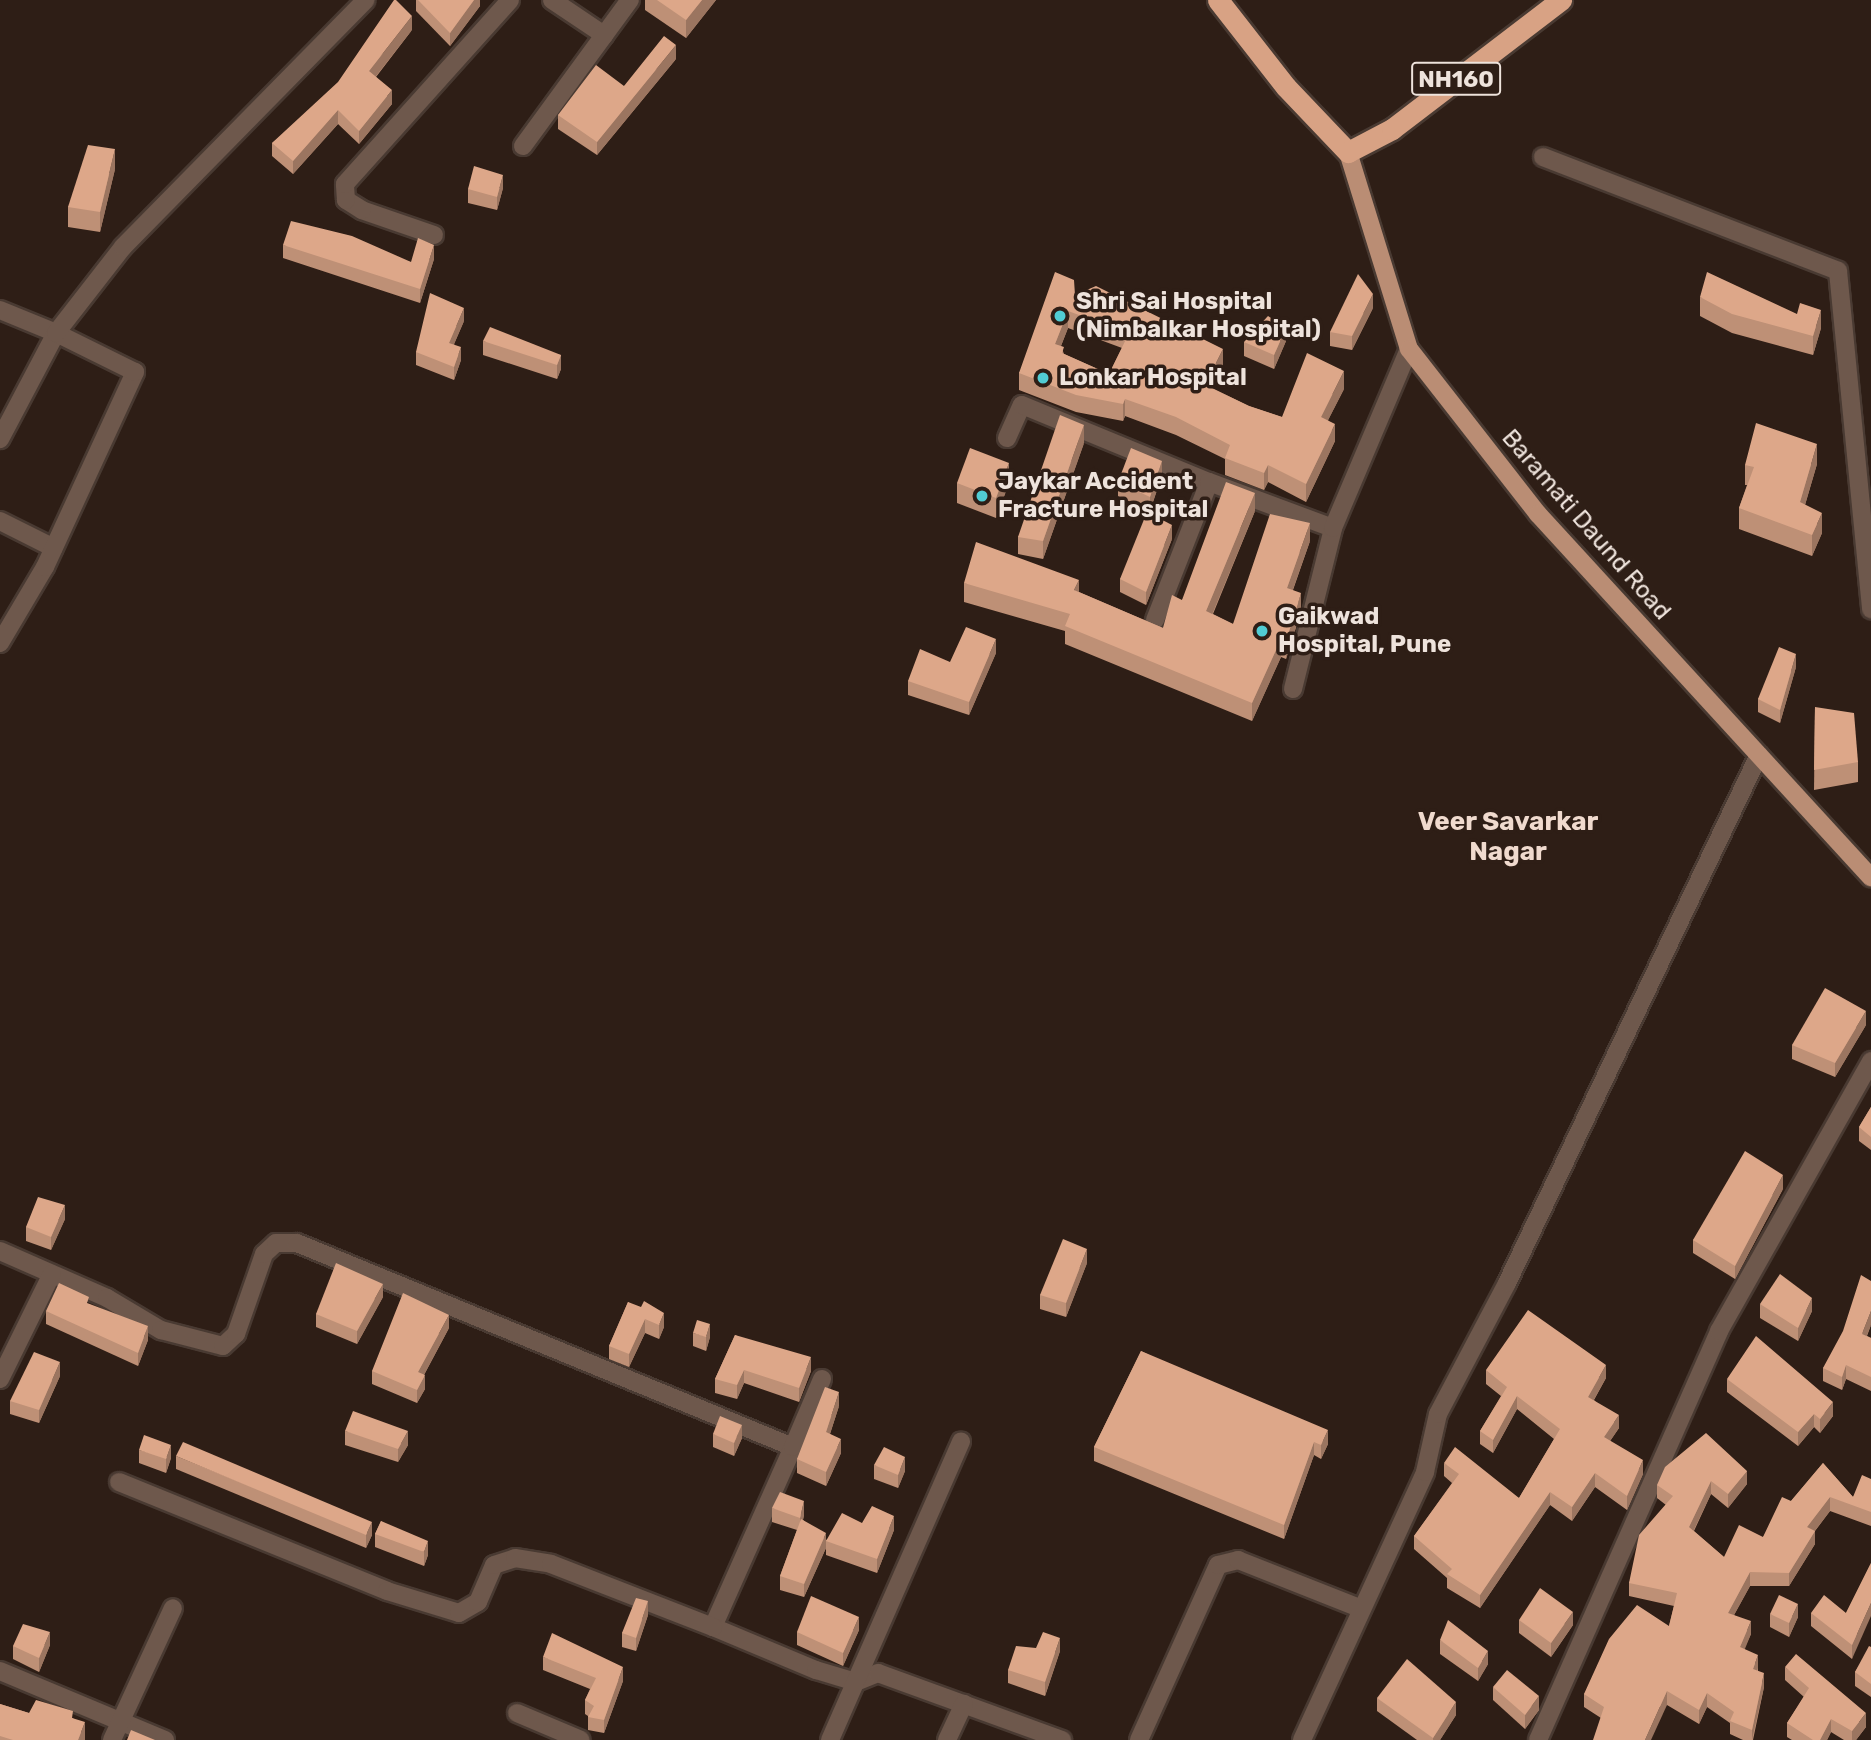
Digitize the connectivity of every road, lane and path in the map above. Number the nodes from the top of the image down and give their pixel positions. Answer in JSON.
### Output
{"nodes":[{"id":1,"x":366,"y":0,"type":"edge"},
{"id":2,"x":510,"y":0,"type":"edge"},
{"id":3,"x":552,"y":0,"type":"edge"},
{"id":4,"x":630,"y":0,"type":"edge"},
{"id":5,"x":1218,"y":0,"type":"edge"},
{"id":6,"x":1560,"y":0,"type":"edge"},
{"id":7,"x":604,"y":35,"type":"junction"},
{"id":8,"x":523,"y":146,"type":"dead end"},
{"id":9,"x":1349,"y":152,"type":"junction"},
{"id":10,"x":1543,"y":157,"type":"dead end"},
{"id":11,"x":434,"y":235,"type":"dead end"},
{"id":12,"x":0,"y":310,"type":"edge"},
{"id":13,"x":55,"y":333,"type":"junction"},
{"id":14,"x":1409,"y":349,"type":"junction"},
{"id":15,"x":1007,"y":438,"type":"dead end"},
{"id":16,"x":0,"y":439,"type":"edge"},
{"id":17,"x":1209,"y":482,"type":"junction"},
{"id":18,"x":0,"y":521,"type":"edge"},
{"id":19,"x":1334,"y":528,"type":"junction"},
{"id":20,"x":54,"y":548,"type":"junction"},
{"id":21,"x":1871,"y":609,"type":"edge"},
{"id":22,"x":1155,"y":620,"type":"dead end"},
{"id":23,"x":0,"y":643,"type":"edge"},
{"id":24,"x":1293,"y":689,"type":"dead end"},
{"id":25,"x":1759,"y":755,"type":"junction"},
{"id":26,"x":1871,"y":878,"type":"edge"},
{"id":27,"x":1871,"y":1061,"type":"edge"},
{"id":28,"x":0,"y":1251,"type":"edge"},
{"id":29,"x":52,"y":1274,"type":"junction"},
{"id":30,"x":0,"y":1379,"type":"edge"},
{"id":31,"x":822,"y":1379,"type":"dead end"},
{"id":32,"x":961,"y":1441,"type":"dead end"},
{"id":33,"x":793,"y":1447,"type":"junction"},
{"id":34,"x":119,"y":1482,"type":"dead end"},
{"id":35,"x":173,"y":1608,"type":"dead end"},
{"id":36,"x":1363,"y":1609,"type":"junction"},
{"id":37,"x":713,"y":1627,"type":"junction"},
{"id":38,"x":0,"y":1671,"type":"edge"},
{"id":39,"x":856,"y":1682,"type":"junction"},
{"id":40,"x":964,"y":1704,"type":"junction"},
{"id":41,"x":517,"y":1713,"type":"dead end"},
{"id":42,"x":120,"y":1722,"type":"junction"},
{"id":43,"x":112,"y":1740,"type":"edge"},
{"id":44,"x":165,"y":1740,"type":"edge"},
{"id":45,"x":581,"y":1740,"type":"edge"},
{"id":46,"x":830,"y":1740,"type":"edge"},
{"id":47,"x":947,"y":1740,"type":"edge"},
{"id":48,"x":1062,"y":1740,"type":"edge"},
{"id":49,"x":1139,"y":1740,"type":"edge"},
{"id":50,"x":1302,"y":1740,"type":"edge"},
{"id":51,"x":1538,"y":1740,"type":"edge"}],
"edges":[{"from":1,"to":13,"type":"street"},
{"from":2,"to":11,"type":"street"},
{"from":3,"to":7,"type":"street"},
{"from":4,"to":7,"type":"street"},
{"from":5,"to":9,"type":"highway"},
{"from":6,"to":9,"type":"highway","number":"NH160"},
{"from":7,"to":8,"type":"street"},
{"from":9,"to":14,"type":"main road","name":"Baramati Daund Road"},
{"from":10,"to":21,"type":"street"},
{"from":12,"to":13,"type":"street"},
{"from":13,"to":16,"type":"street"},
{"from":13,"to":20,"type":"street"},
{"from":14,"to":19,"type":"street"},
{"from":14,"to":25,"type":"main road","name":"Baramati Daund Road"},
{"from":15,"to":17,"type":"street"},
{"from":17,"to":19,"type":"street"},
{"from":17,"to":22,"type":"street"},
{"from":18,"to":20,"type":"street"},
{"from":19,"to":24,"type":"street"},
{"from":20,"to":23,"type":"street"},
{"from":25,"to":26,"type":"main road","name":"Baramati Daund Road"},
{"from":25,"to":36,"type":"street"},
{"from":27,"to":51,"type":"street"},
{"from":28,"to":29,"type":"street"},
{"from":29,"to":30,"type":"street"},
{"from":29,"to":33,"type":"street"},
{"from":31,"to":33,"type":"street"},
{"from":32,"to":39,"type":"street"},
{"from":33,"to":37,"type":"street"},
{"from":34,"to":37,"type":"street"},
{"from":35,"to":42,"type":"street"},
{"from":36,"to":49,"type":"street"},
{"from":36,"to":50,"type":"street"},
{"from":37,"to":39,"type":"street"},
{"from":38,"to":42,"type":"street"},
{"from":39,"to":40,"type":"street"},
{"from":39,"to":46,"type":"street"},
{"from":40,"to":47,"type":"street"},
{"from":40,"to":48,"type":"street"},
{"from":41,"to":45,"type":"street"},
{"from":42,"to":43,"type":"street"},
{"from":42,"to":44,"type":"street"}]}
